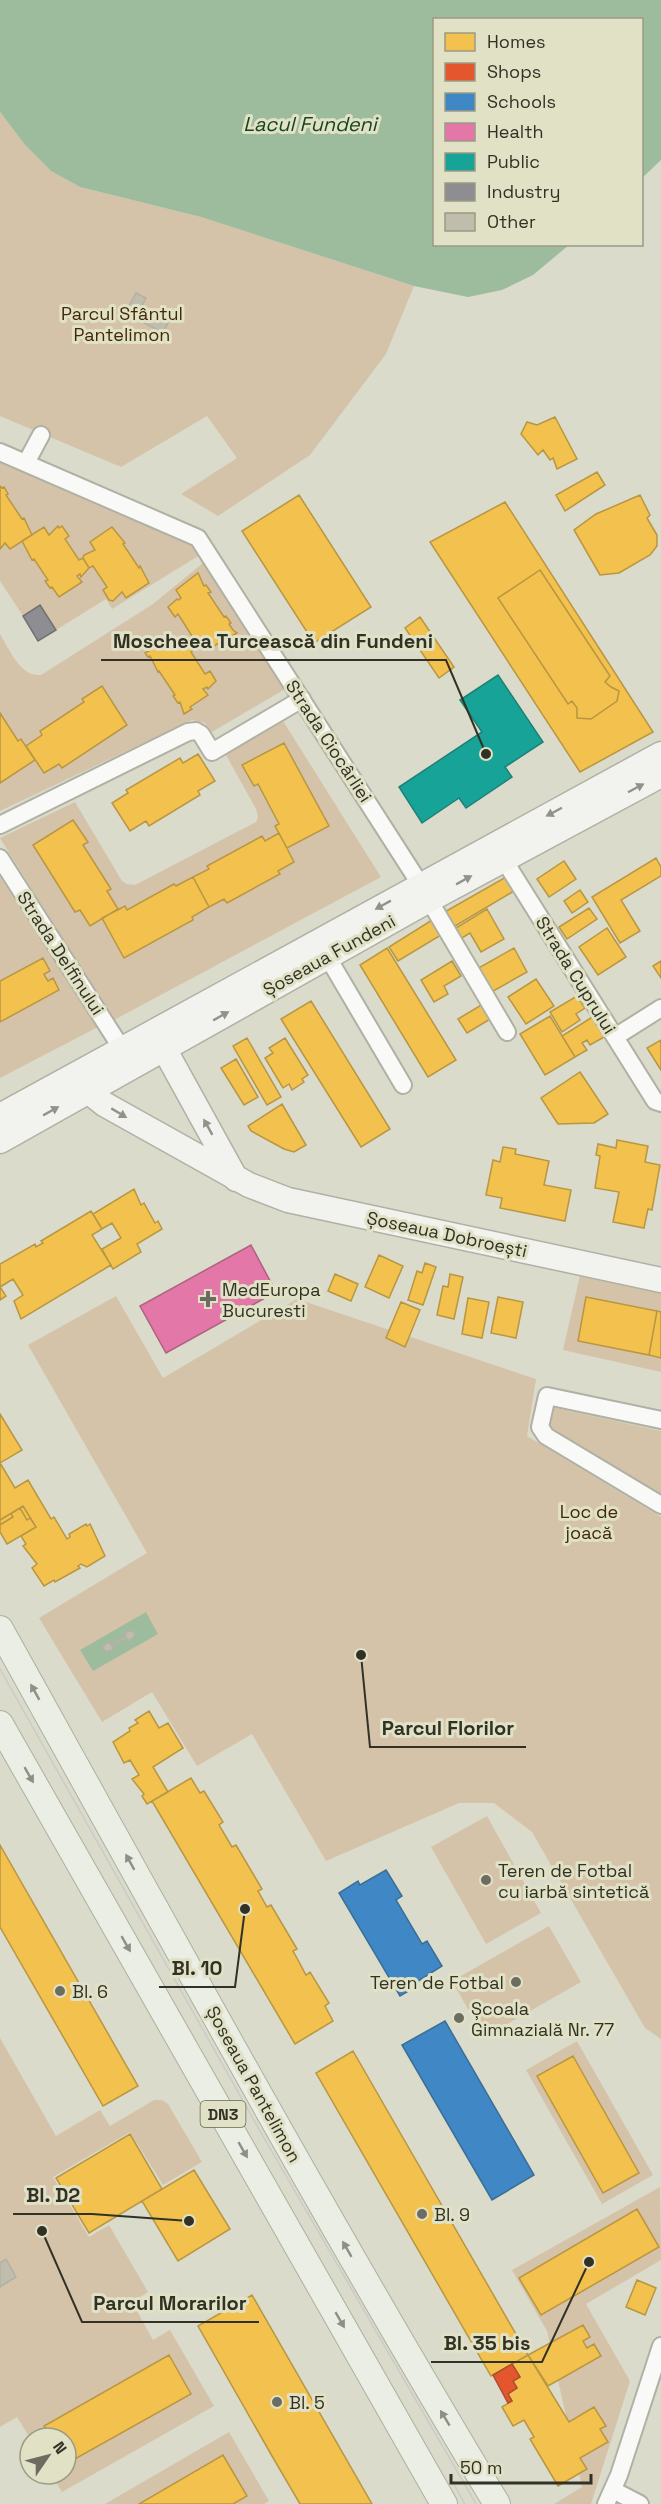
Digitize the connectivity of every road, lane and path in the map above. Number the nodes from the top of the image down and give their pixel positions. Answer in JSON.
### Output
{"nodes":[{"id":1,"x":41,"y":435,"type":"dead end"},
{"id":2,"x":0,"y":452,"type":"edge"},
{"id":3,"x":26,"y":463,"type":"junction"},
{"id":4,"x":302,"y":699,"type":"junction"},
{"id":5,"x":661,"y":754,"type":"edge"},
{"id":6,"x":661,"y":775,"type":"edge"},
{"id":7,"x":0,"y":825,"type":"edge"},
{"id":8,"x":499,"y":851,"type":"junction"},
{"id":9,"x":0,"y":858,"type":"edge"},
{"id":10,"x":424,"y":892,"type":"junction"},
{"id":11,"x":327,"y":956,"type":"junction"},
{"id":12,"x":661,"y":1008,"type":"edge"},
{"id":13,"x":507,"y":1032,"type":"dead end"},
{"id":14,"x":615,"y":1036,"type":"junction"},
{"id":15,"x":160,"y":1040,"type":"junction"},
{"id":16,"x":122,"y":1049,"type":"junction"},
{"id":17,"x":85,"y":1081,"type":"junction"},
{"id":18,"x":404,"y":1085,"type":"dead end"},
{"id":19,"x":661,"y":1102,"type":"edge"},
{"id":20,"x":0,"y":1116,"type":"edge"},
{"id":21,"x":0,"y":1140,"type":"edge"},
{"id":22,"x":236,"y":1179,"type":"junction"},
{"id":23,"x":661,"y":1280,"type":"edge"},
{"id":24,"x":661,"y":1420,"type":"edge"},
{"id":25,"x":661,"y":1505,"type":"edge"},
{"id":26,"x":0,"y":1629,"type":"edge"},
{"id":27,"x":0,"y":1724,"type":"edge"},
{"id":28,"x":661,"y":2346,"type":"edge"},
{"id":29,"x":610,"y":2497,"type":"edge"},
{"id":30,"x":444,"y":2504,"type":"edge"},
{"id":31,"x":497,"y":2504,"type":"edge"},
{"id":32,"x":640,"y":2504,"type":"edge"}],
"edges":[{"from":1,"to":3,"type":"street"},
{"from":2,"to":3,"type":"street","name":"Strada Ciocârliei"},
{"from":3,"to":4,"type":"street","name":"Strada Ciocârliei"},
{"from":4,"to":7,"type":"street"},
{"from":4,"to":10,"type":"street","name":"Strada Ciocârliei"},
{"from":5,"to":8,"type":"main road","name":"Șoseaua Fundeni","one_way":true},
{"from":8,"to":6,"type":"main road","name":"Șoseaua Fundeni","one_way":true},
{"from":8,"to":10,"type":"main road","name":"Șoseaua Fundeni"},
{"from":8,"to":14,"type":"street","name":"Strada Cuprului"},
{"from":9,"to":16,"type":"street","name":"Strada Delfinului"},
{"from":10,"to":11,"type":"main road","name":"Șoseaua Fundeni"},
{"from":10,"to":13,"type":"street","name":"Strada Ciocârliei"},
{"from":10,"to":15,"type":"main road","name":"Șoseaua Fundeni","one_way":true},
{"from":15,"to":11,"type":"main road","name":"Șoseaua Fundeni","one_way":true},
{"from":11,"to":18,"type":"street"},
{"from":12,"to":14,"type":"street"},
{"from":14,"to":19,"type":"street","name":"Strada Cuprului"},
{"from":15,"to":16,"type":"main road","name":"Șoseaua Fundeni"},
{"from":15,"to":17,"type":"main road","name":"Șoseaua Fundeni"},
{"from":22,"to":15,"type":"main road","one_way":true},
{"from":16,"to":17,"type":"main road","name":"Șoseaua Fundeni"},
{"from":17,"to":20,"type":"main road","name":"Șoseaua Fundeni"},
{"from":21,"to":17,"type":"main road","name":"Șoseaua Fundeni","one_way":true},
{"from":17,"to":22,"type":"main road","name":"Șoseaua Dobroești","one_way":true},
{"from":22,"to":23,"type":"main road","name":"Șoseaua Dobroești"},
{"from":24,"to":25,"type":"street"},
{"from":31,"to":26,"type":"main road","name":"Șoseaua Pantelimon","number":"DN3","one_way":true},
{"from":27,"to":30,"type":"main road","number":"DN3","one_way":true},
{"from":28,"to":29,"type":"street"},
{"from":29,"to":32,"type":"street"}]}
